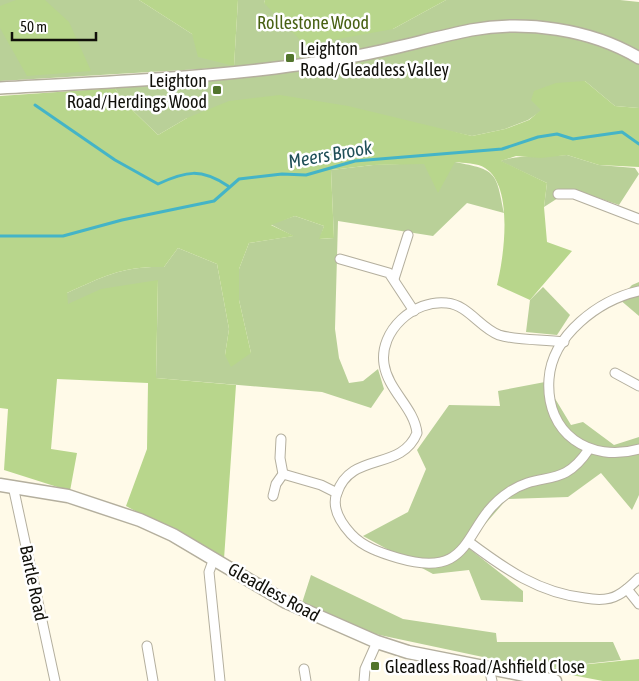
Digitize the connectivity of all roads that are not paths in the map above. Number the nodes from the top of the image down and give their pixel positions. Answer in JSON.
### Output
{"nodes":[{"id":1,"x":639,"y":58,"type":"edge"},
{"id":2,"x":0,"y":88,"type":"edge"},
{"id":3,"x":558,"y":194,"type":"dead end"},
{"id":4,"x":639,"y":219,"type":"edge"},
{"id":5,"x":408,"y":235,"type":"dead end"},
{"id":6,"x":340,"y":258,"type":"dead end"},
{"id":7,"x":394,"y":279,"type":"junction"},
{"id":8,"x":639,"y":291,"type":"edge"},
{"id":9,"x":414,"y":311,"type":"junction"},
{"id":10,"x":564,"y":342,"type":"junction"},
{"id":11,"x":615,"y":373,"type":"dead end"},
{"id":12,"x":639,"y":386,"type":"edge"},
{"id":13,"x":281,"y":439,"type":"dead end"},
{"id":14,"x":589,"y":449,"type":"junction"},
{"id":15,"x":639,"y":450,"type":"edge"},
{"id":16,"x":283,"y":474,"type":"junction"},
{"id":17,"x":6,"y":485,"type":"edge"},
{"id":18,"x":337,"y":493,"type":"junction"},
{"id":19,"x":272,"y":496,"type":"dead end"},
{"id":20,"x":469,"y":542,"type":"junction"},
{"id":21,"x":214,"y":558,"type":"junction"},
{"id":22,"x":639,"y":578,"type":"edge"},
{"id":23,"x":627,"y":589,"type":"junction"},
{"id":24,"x":639,"y":604,"type":"edge"},
{"id":25,"x":377,"y":642,"type":"junction"},
{"id":26,"x":147,"y":646,"type":"dead end"},
{"id":27,"x":489,"y":668,"type":"junction"},
{"id":28,"x":304,"y":669,"type":"dead end"},
{"id":29,"x":55,"y":681,"type":"edge"},
{"id":30,"x":153,"y":681,"type":"edge"},
{"id":31,"x":220,"y":681,"type":"edge"},
{"id":32,"x":306,"y":681,"type":"edge"},
{"id":33,"x":364,"y":681,"type":"edge"},
{"id":34,"x":492,"y":681,"type":"edge"},
{"id":35,"x":555,"y":681,"type":"edge"}],
"edges":[{"from":1,"to":2,"type":"street"},
{"from":3,"to":4,"type":"street"},
{"from":5,"to":7,"type":"street"},
{"from":6,"to":7,"type":"street"},
{"from":7,"to":9,"type":"street"},
{"from":8,"to":10,"type":"street"},
{"from":9,"to":10,"type":"street"},
{"from":9,"to":18,"type":"street"},
{"from":10,"to":14,"type":"street"},
{"from":11,"to":12,"type":"street"},
{"from":13,"to":16,"type":"street"},
{"from":14,"to":15,"type":"street"},
{"from":14,"to":20,"type":"street"},
{"from":16,"to":18,"type":"street"},
{"from":16,"to":19,"type":"street"},
{"from":17,"to":21,"type":"main road","name":"Gleadless Road"},
{"from":17,"to":29,"type":"street","name":"Bartle Road"},
{"from":18,"to":20,"type":"street"},
{"from":20,"to":23,"type":"street"},
{"from":21,"to":25,"type":"main road","name":"Gleadless Road"},
{"from":21,"to":31,"type":"street"},
{"from":22,"to":23,"type":"street"},
{"from":23,"to":24,"type":"street"},
{"from":25,"to":27,"type":"main road","name":"Gleadless Road"},
{"from":25,"to":33,"type":"street"},
{"from":26,"to":30,"type":"street"},
{"from":27,"to":34,"type":"street"},
{"from":27,"to":35,"type":"main road","name":"Gleadless Road"},
{"from":28,"to":32,"type":"street"}]}
